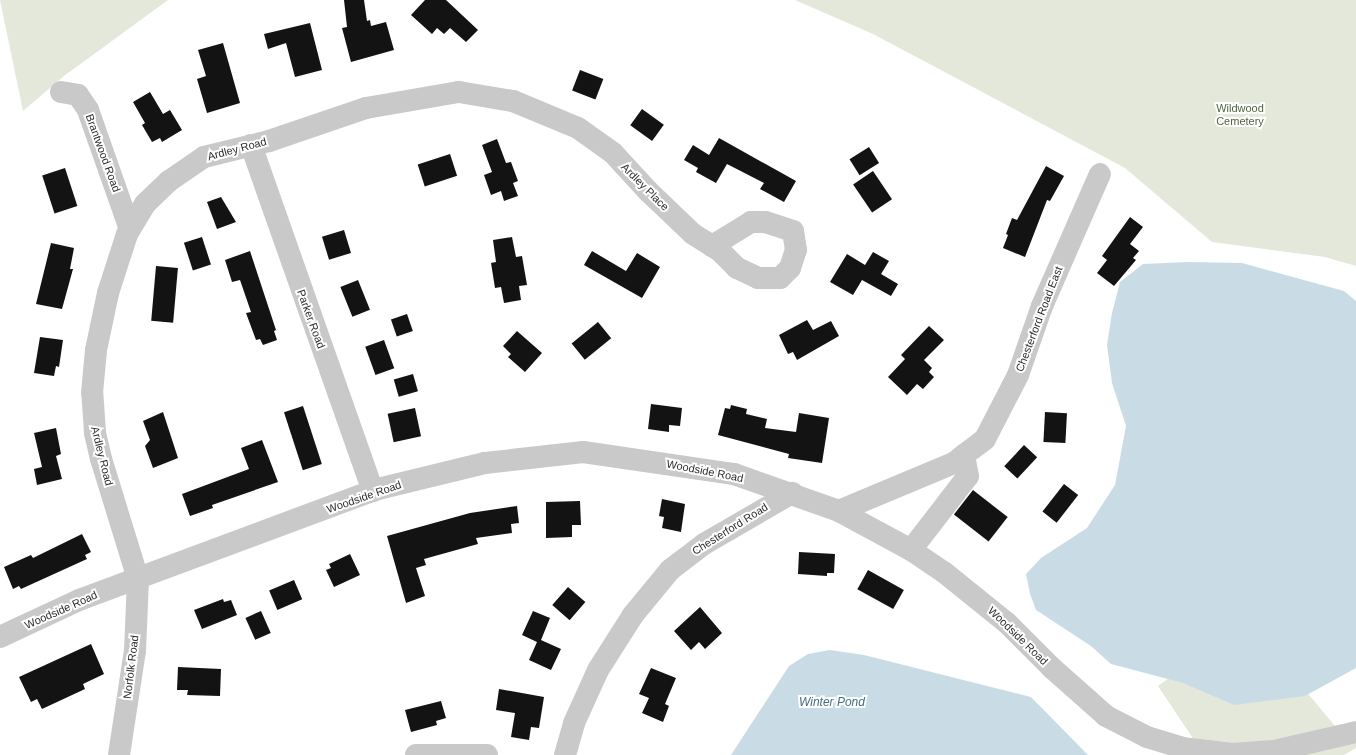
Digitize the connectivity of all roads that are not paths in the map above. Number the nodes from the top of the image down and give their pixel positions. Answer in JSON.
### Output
{"nodes":[{"id":1,"x":61,"y":92,"type":"dead end"},
{"id":2,"x":578,"y":128,"type":"joint"},
{"id":3,"x":251,"y":145,"type":"junction"},
{"id":4,"x":1100,"y":174,"type":"dead end"},
{"id":5,"x":130,"y":229,"type":"junction"},
{"id":6,"x":712,"y":246,"type":"dead end"},
{"id":7,"x":964,"y":455,"type":"junction"},
{"id":8,"x":373,"y":491,"type":"junction"},
{"id":9,"x":792,"y":493,"type":"junction"},
{"id":10,"x":839,"y":511,"type":"junction"},
{"id":11,"x":911,"y":550,"type":"junction"},
{"id":12,"x":138,"y":579,"type":"junction"},
{"id":13,"x":0,"y":637,"type":"edge"},
{"id":14,"x":1356,"y":732,"type":"edge"},
{"id":15,"x":119,"y":755,"type":"edge"},
{"id":16,"x":416,"y":755,"type":"edge"},
{"id":17,"x":487,"y":755,"type":"edge"},
{"id":18,"x":565,"y":755,"type":"edge"}],
"edges":[{"from":1,"to":5,"type":"street","name":"Brantwood Road"},
{"from":2,"to":3,"type":"street","name":"Ardley Road"},
{"from":2,"to":6,"type":"street","name":"Ardley Place"},
{"from":3,"to":5,"type":"street","name":"Ardley Road"},
{"from":3,"to":8,"type":"street","name":"Parker Road"},
{"from":4,"to":7,"type":"street","name":"Chesterford Road East"},
{"from":5,"to":12,"type":"street","name":"Ardley Road"},
{"from":7,"to":10,"type":"street","name":"Chesterford Road East"},
{"from":7,"to":11,"type":"street"},
{"from":8,"to":9,"type":"street","name":"Woodside Road"},
{"from":8,"to":12,"type":"street","name":"Woodside Road"},
{"from":9,"to":10,"type":"street","name":"Woodside Road"},
{"from":9,"to":18,"type":"street","name":"Chesterford Road"},
{"from":10,"to":11,"type":"street","name":"Woodside Road"},
{"from":11,"to":14,"type":"street","name":"Woodside Road"},
{"from":12,"to":13,"type":"street","name":"Woodside Road"},
{"from":12,"to":15,"type":"street","name":"Norfolk Road"},
{"from":16,"to":17,"type":"street"}]}
